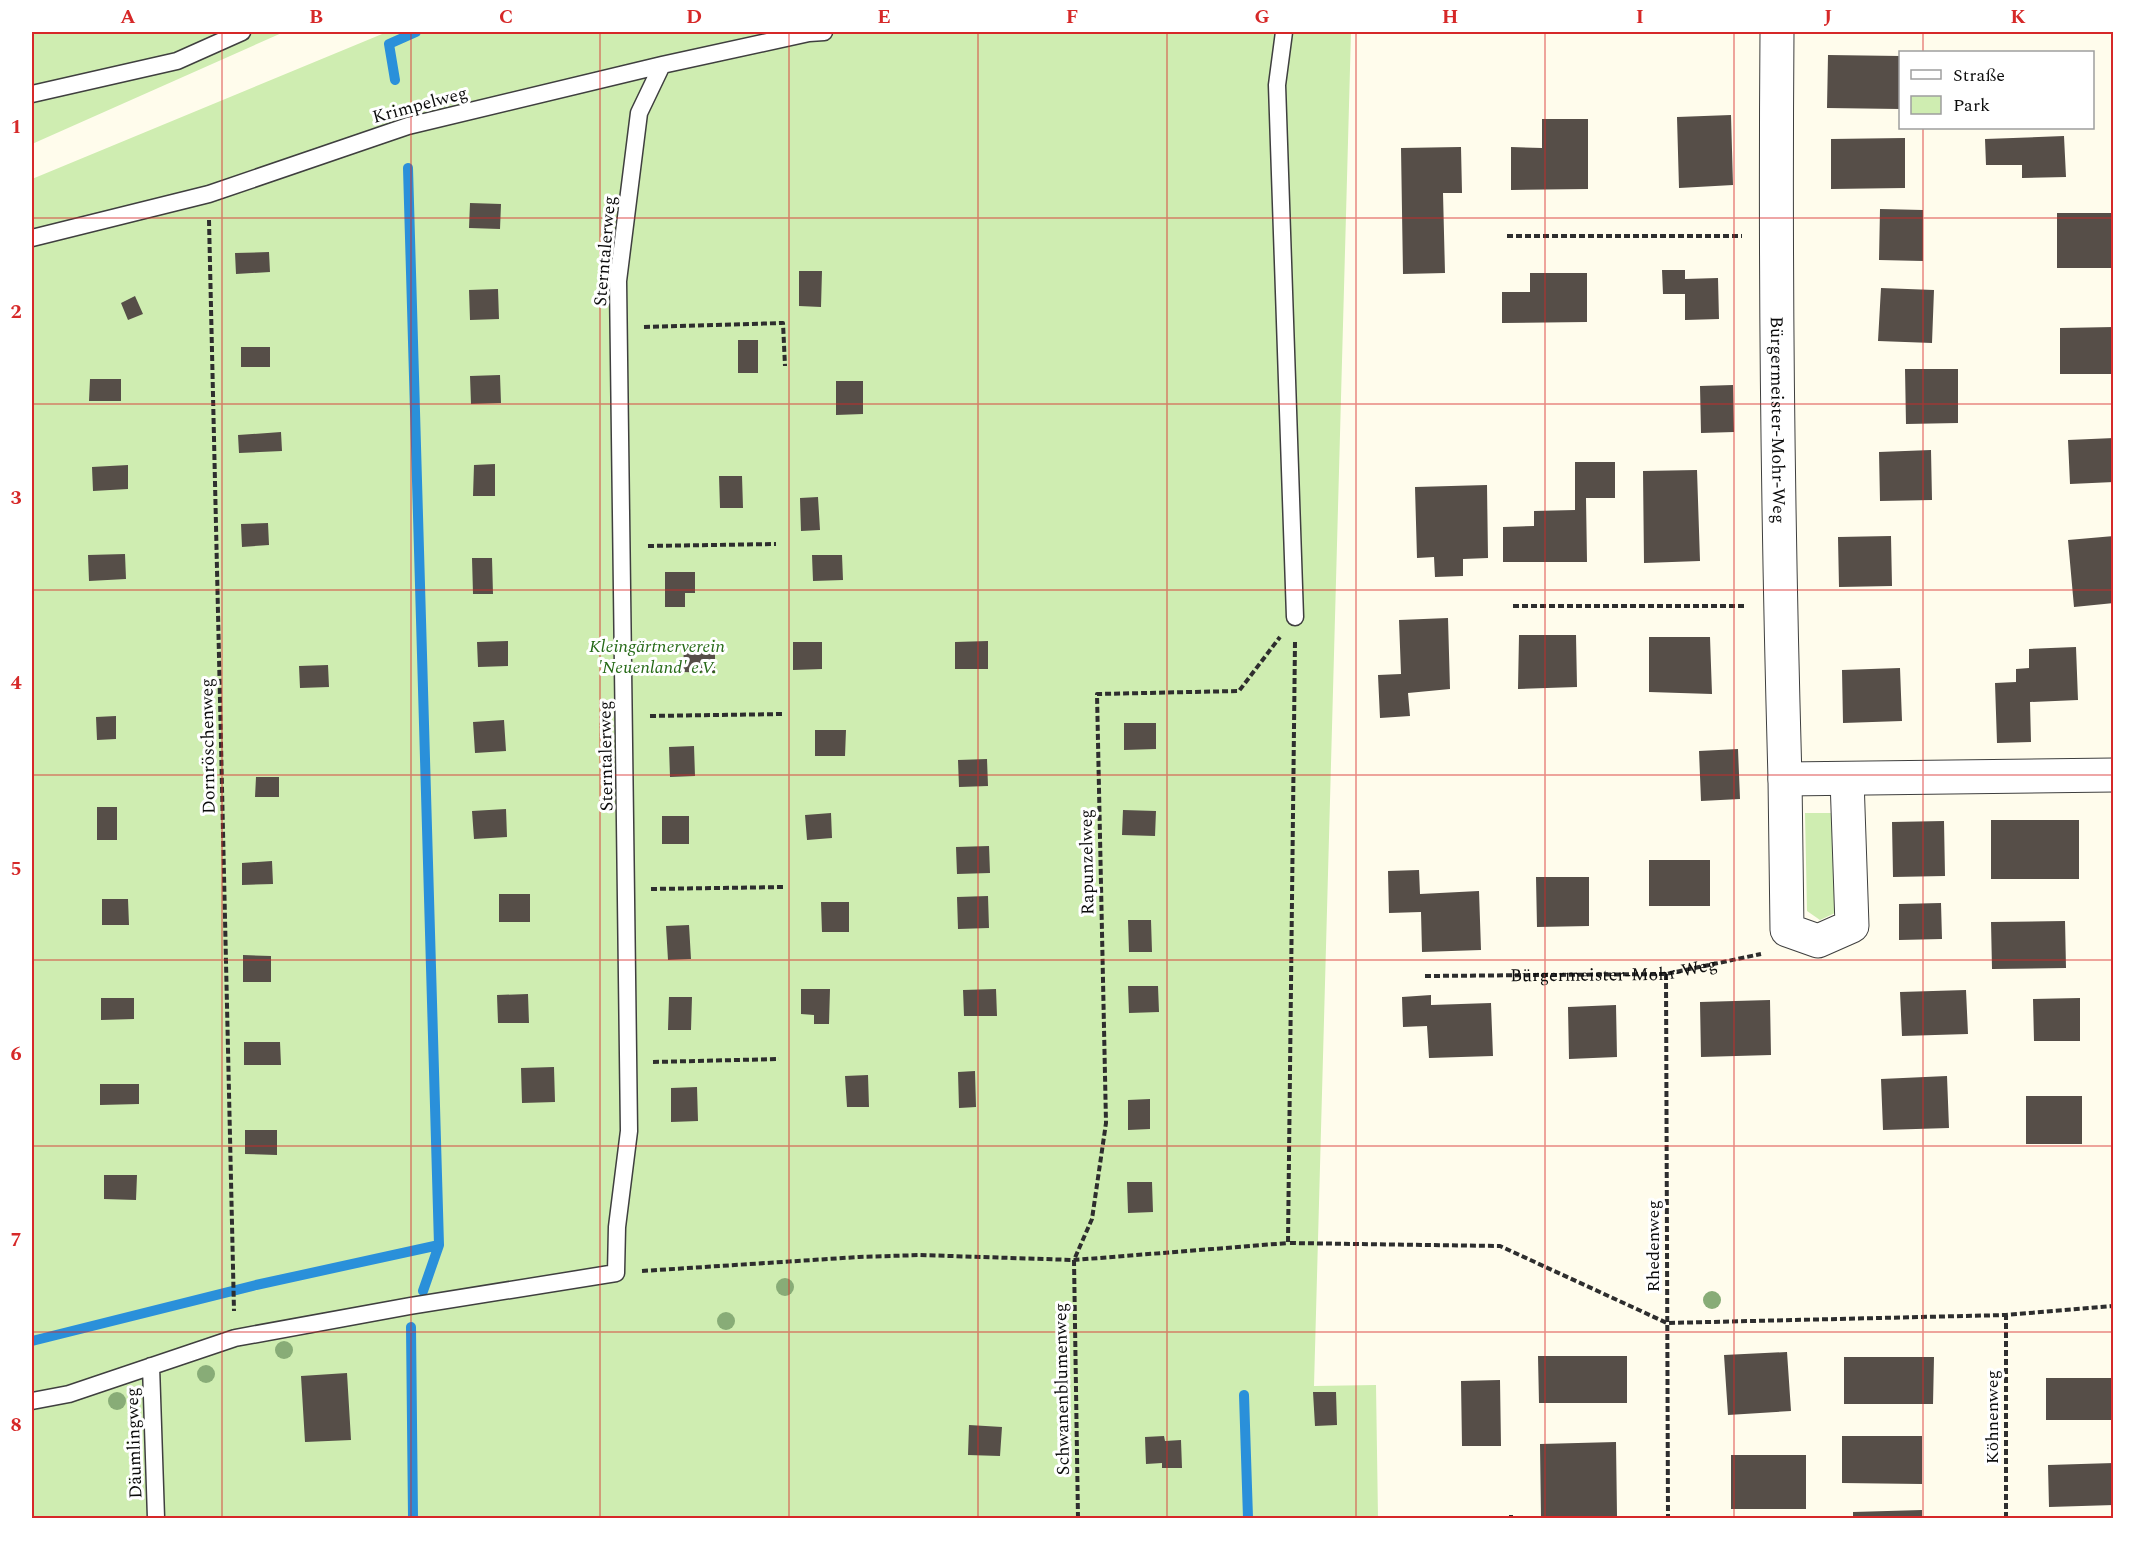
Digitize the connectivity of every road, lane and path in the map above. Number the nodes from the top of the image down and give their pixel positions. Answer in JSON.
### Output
{"nodes":[{"id":1,"x":242,"y":32,"type":"edge"},
{"id":2,"x":824,"y":32,"type":"edge"},
{"id":3,"x":1284,"y":32,"type":"edge"},
{"id":4,"x":1777,"y":32,"type":"edge"},
{"id":5,"x":662,"y":65,"type":"junction"},
{"id":6,"x":32,"y":94,"type":"edge"},
{"id":7,"x":208,"y":194,"type":"junction"},
{"id":8,"x":1507,"y":236,"type":"dead end"},
{"id":9,"x":1775,"y":236,"type":"junction"},
{"id":10,"x":32,"y":238,"type":"edge"},
{"id":11,"x":620,"y":328,"type":"junction"},
{"id":12,"x":785,"y":366,"type":"dead end"},
{"id":13,"x":776,"y":544,"type":"dead end"},
{"id":14,"x":623,"y":547,"type":"junction"},
{"id":15,"x":1513,"y":606,"type":"dead end"},
{"id":16,"x":1780,"y":606,"type":"junction"},
{"id":17,"x":1295,"y":617,"type":"junction"},
{"id":18,"x":784,"y":714,"type":"dead end"},
{"id":19,"x":625,"y":717,"type":"junction"},
{"id":20,"x":2114,"y":775,"type":"edge"},
{"id":21,"x":1785,"y":779,"type":"junction"},
{"id":22,"x":1847,"y":779,"type":"junction"},
{"id":23,"x":784,"y":887,"type":"dead end"},
{"id":24,"x":627,"y":890,"type":"junction"},
{"id":25,"x":1787,"y":930,"type":"junction"},
{"id":26,"x":1666,"y":974,"type":"junction"},
{"id":27,"x":1425,"y":976,"type":"dead end"},
{"id":28,"x":779,"y":1059,"type":"dead end"},
{"id":29,"x":628,"y":1062,"type":"junction"},
{"id":30,"x":1288,"y":1243,"type":"junction"},
{"id":31,"x":1074,"y":1260,"type":"junction"},
{"id":32,"x":616,"y":1272,"type":"junction"},
{"id":33,"x":234,"y":1297,"type":"dead end"},
{"id":34,"x":2114,"y":1306,"type":"edge"},
{"id":35,"x":2006,"y":1315,"type":"junction"},
{"id":36,"x":1667,"y":1323,"type":"junction"},
{"id":37,"x":151,"y":1366,"type":"junction"},
{"id":38,"x":32,"y":1401,"type":"edge"},
{"id":39,"x":156,"y":1518,"type":"edge"},
{"id":40,"x":1078,"y":1518,"type":"edge"},
{"id":41,"x":1668,"y":1518,"type":"edge"},
{"id":42,"x":2006,"y":1518,"type":"edge"}],
"edges":[{"from":1,"to":6,"type":"lane"},
{"from":2,"to":5,"type":"lane","name":"Krimpelweg"},
{"from":3,"to":17,"type":"lane"},
{"from":4,"to":9,"type":"street","name":"Bürgermeister-Mohr-Weg"},
{"from":5,"to":7,"type":"lane","name":"Krimpelweg"},
{"from":5,"to":11,"type":"lane","name":"Sterntalerweg"},
{"from":7,"to":10,"type":"lane","name":"Krimpelweg"},
{"from":7,"to":33,"type":"path","name":"Dornröschenweg"},
{"from":8,"to":9,"type":"path"},
{"from":9,"to":16,"type":"street","name":"Bürgermeister-Mohr-Weg"},
{"from":11,"to":12,"type":"path"},
{"from":11,"to":14,"type":"lane","name":"Sterntalerweg"},
{"from":13,"to":14,"type":"path"},
{"from":14,"to":19,"type":"lane","name":"Sterntalerweg"},
{"from":15,"to":16,"type":"path"},
{"from":16,"to":21,"type":"street","name":"Bürgermeister-Mohr-Weg"},
{"from":17,"to":30,"type":"path"},
{"from":17,"to":31,"type":"path","name":"Rapunzelweg"},
{"from":18,"to":19,"type":"path"},
{"from":19,"to":24,"type":"lane","name":"Sterntalerweg"},
{"from":20,"to":22,"type":"street"},
{"from":21,"to":22,"type":"street"},
{"from":21,"to":25,"type":"street","name":"Bürgermeister-Mohr-Weg"},
{"from":22,"to":25,"type":"street"},
{"from":23,"to":24,"type":"path"},
{"from":24,"to":29,"type":"lane","name":"Sterntalerweg"},
{"from":25,"to":26,"type":"path","name":"Bürgermeister-Mohr-Weg"},
{"from":26,"to":27,"type":"path","name":"Bürgermeister-Mohr-Weg"},
{"from":26,"to":36,"type":"path","name":"Rhedenweg"},
{"from":28,"to":29,"type":"path"},
{"from":29,"to":32,"type":"lane","name":"Sterntalerweg"},
{"from":30,"to":31,"type":"path"},
{"from":30,"to":36,"type":"path"},
{"from":31,"to":32,"type":"path"},
{"from":31,"to":40,"type":"path","name":"Schwanenblumenweg"},
{"from":32,"to":37,"type":"lane"},
{"from":34,"to":35,"type":"path"},
{"from":35,"to":36,"type":"path"},
{"from":35,"to":42,"type":"path","name":"Köhnenweg"},
{"from":36,"to":41,"type":"path","name":"Rhedenweg"},
{"from":37,"to":38,"type":"lane"},
{"from":37,"to":39,"type":"lane","name":"Däumlingweg"}]}
